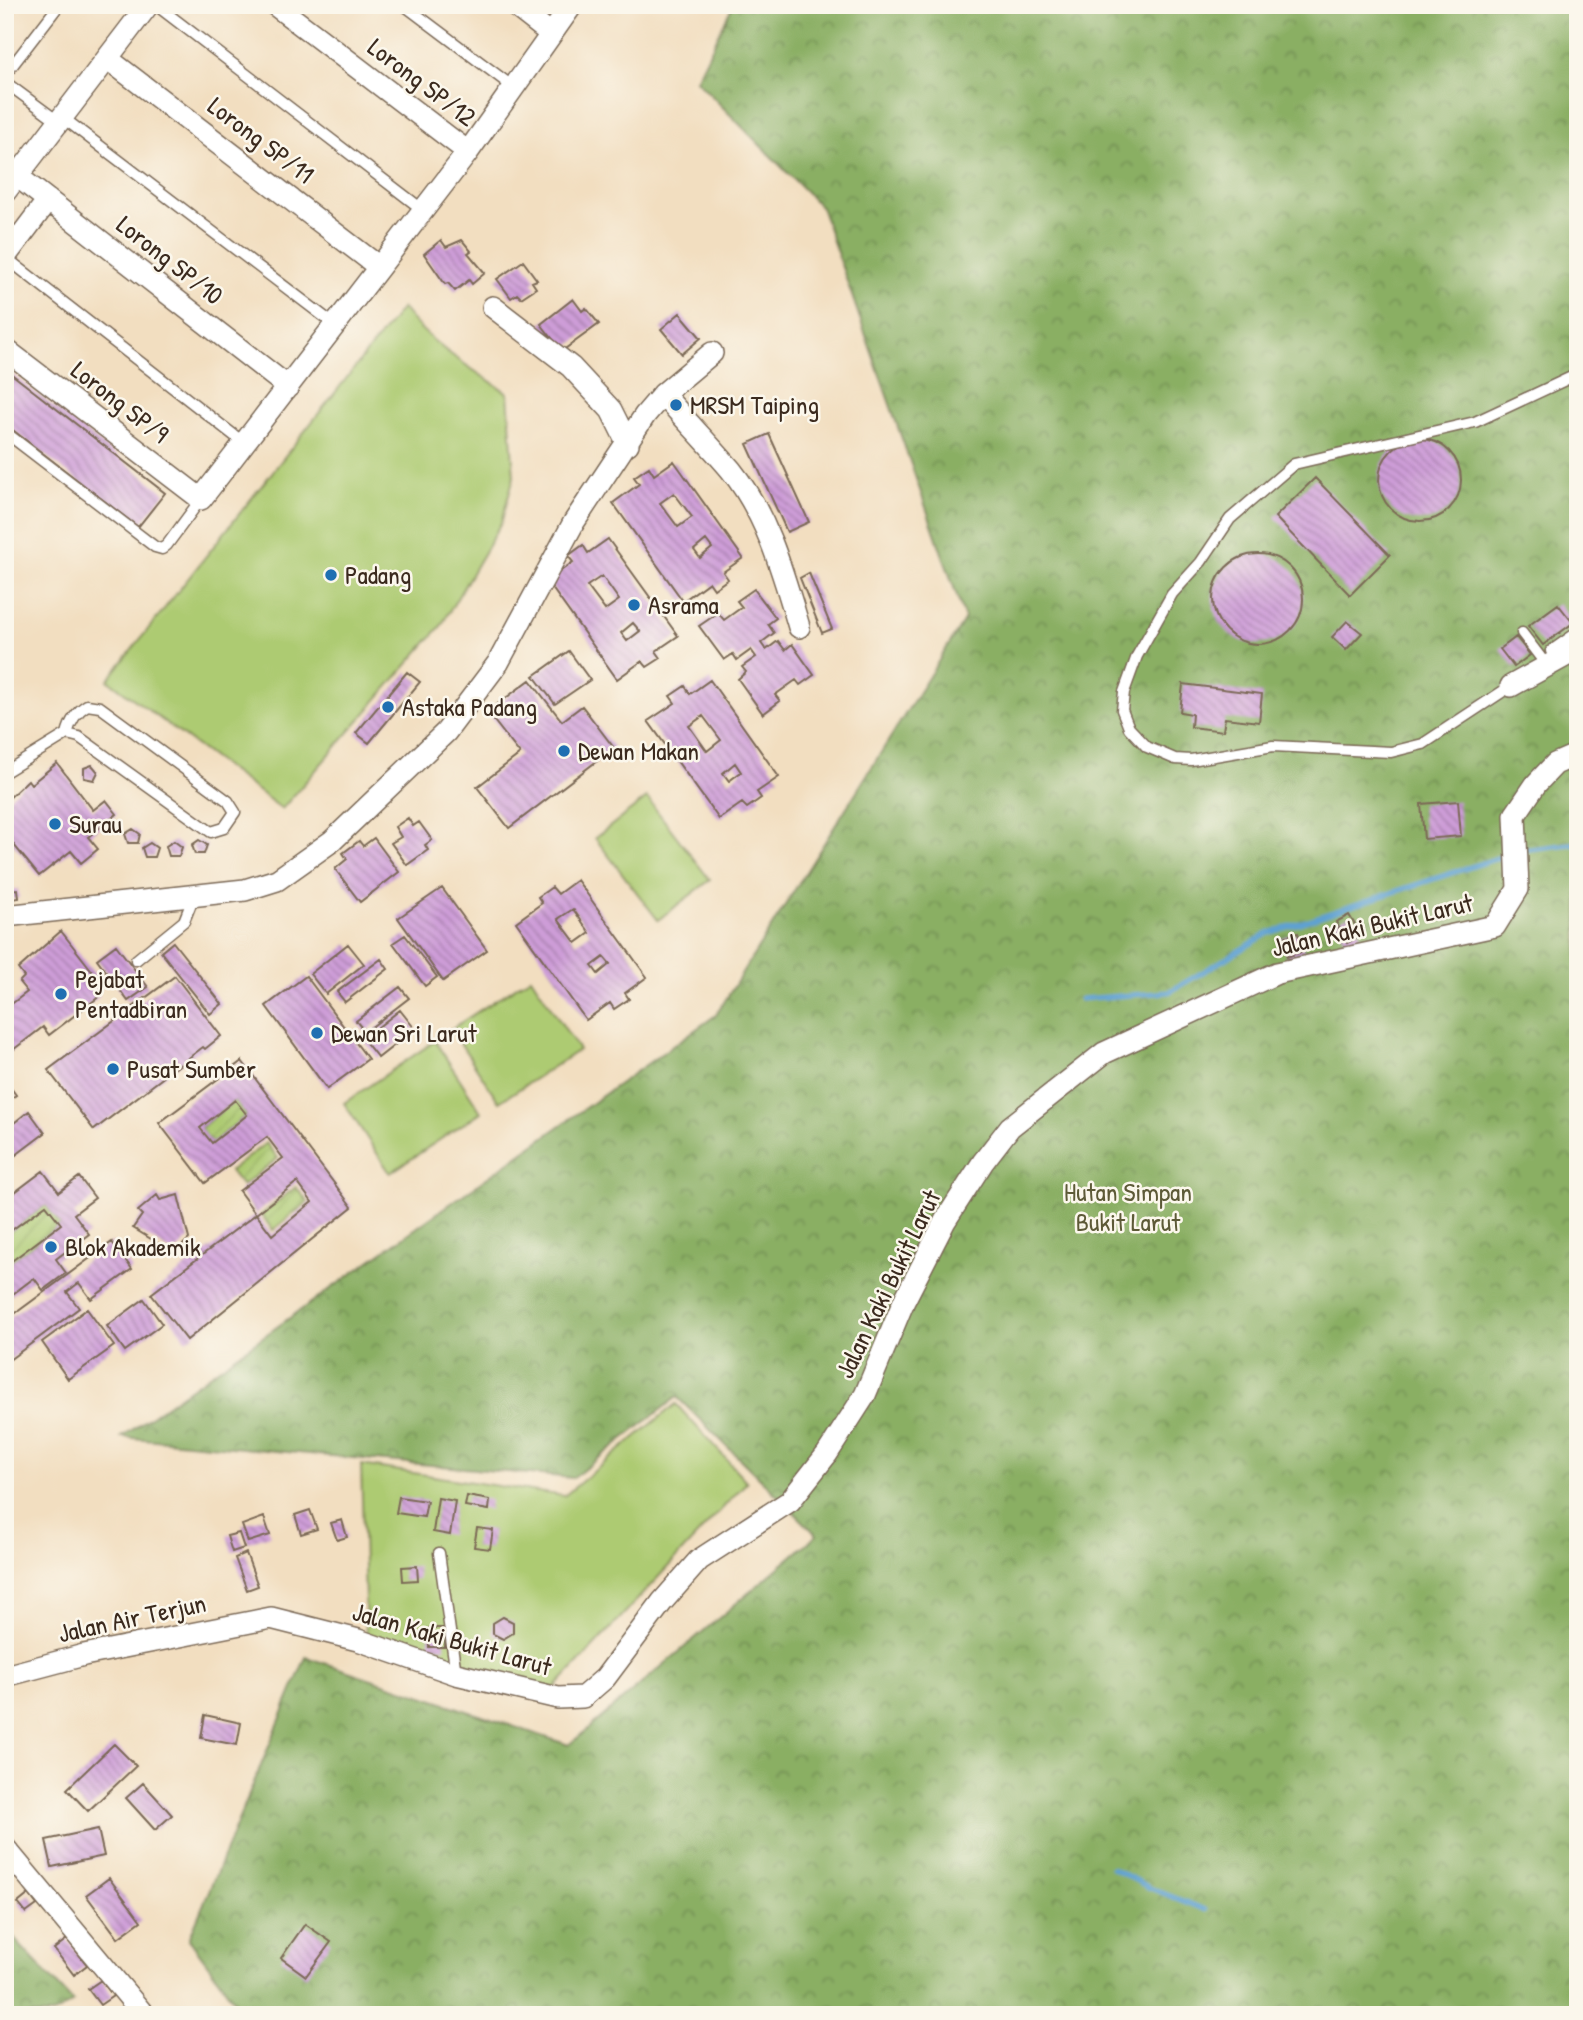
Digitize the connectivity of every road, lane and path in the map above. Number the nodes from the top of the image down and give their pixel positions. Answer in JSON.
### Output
{"nodes":[{"id":1,"x":59,"y":5,"type":"edge"},
{"id":2,"x":148,"y":5,"type":"edge"},
{"id":3,"x":156,"y":5,"type":"edge"},
{"id":4,"x":275,"y":5,"type":"edge"},
{"id":5,"x":404,"y":5,"type":"edge"},
{"id":6,"x":514,"y":5,"type":"edge"},
{"id":7,"x":572,"y":5,"type":"edge"},
{"id":8,"x":551,"y":34,"type":"junction"},
{"id":9,"x":107,"y":58,"type":"junction"},
{"id":10,"x":5,"y":75,"type":"edge"},
{"id":11,"x":5,"y":82,"type":"edge"},
{"id":12,"x":513,"y":88,"type":"junction"},
{"id":13,"x":61,"y":120,"type":"junction"},
{"id":14,"x":468,"y":152,"type":"junction"},
{"id":15,"x":11,"y":184,"type":"edge"},
{"id":16,"x":48,"y":200,"type":"junction"},
{"id":17,"x":423,"y":210,"type":"junction"},
{"id":18,"x":5,"y":257,"type":"edge"},
{"id":19,"x":379,"y":267,"type":"junction"},
{"id":20,"x":493,"y":307,"type":"dead end"},
{"id":21,"x":335,"y":325,"type":"junction"},
{"id":22,"x":5,"y":349,"type":"edge"},
{"id":23,"x":712,"y":353,"type":"dead end"},
{"id":24,"x":1578,"y":374,"type":"edge"},
{"id":25,"x":288,"y":387,"type":"junction"},
{"id":26,"x":663,"y":394,"type":"junction"},
{"id":27,"x":5,"y":432,"type":"edge"},
{"id":28,"x":244,"y":443,"type":"junction"},
{"id":29,"x":628,"y":444,"type":"junction"},
{"id":30,"x":201,"y":499,"type":"junction"},
{"id":31,"x":799,"y":627,"type":"dead end"},
{"id":32,"x":1578,"y":632,"type":"edge"},
{"id":33,"x":1522,"y":633,"type":"dead end"},
{"id":34,"x":1578,"y":649,"type":"edge"},
{"id":35,"x":1549,"y":658,"type":"junction"},
{"id":36,"x":1511,"y":686,"type":"joint"},
{"id":37,"x":67,"y":734,"type":"junction"},
{"id":38,"x":1578,"y":754,"type":"edge"},
{"id":39,"x":5,"y":772,"type":"edge"},
{"id":40,"x":183,"y":897,"type":"junction"},
{"id":41,"x":5,"y":916,"type":"edge"},
{"id":42,"x":136,"y":960,"type":"dead end"},
{"id":43,"x":439,"y":1553,"type":"dead end"},
{"id":44,"x":271,"y":1618,"type":"joint"},
{"id":45,"x":456,"y":1675,"type":"junction"},
{"id":46,"x":5,"y":1676,"type":"edge"},
{"id":47,"x":5,"y":1848,"type":"edge"},
{"id":48,"x":144,"y":2015,"type":"edge"}],
"edges":[{"from":1,"to":10,"type":"lane"},
{"from":2,"to":9,"type":"street"},
{"from":3,"to":17,"type":"lane"},
{"from":4,"to":14,"type":"street","name":"Lorong SP/12"},
{"from":5,"to":12,"type":"lane"},
{"from":6,"to":8,"type":"street"},
{"from":7,"to":8,"type":"street"},
{"from":8,"to":12,"type":"street"},
{"from":9,"to":13,"type":"street"},
{"from":9,"to":19,"type":"street","name":"Lorong SP/11"},
{"from":11,"to":13,"type":"lane"},
{"from":12,"to":14,"type":"street"},
{"from":13,"to":15,"type":"street"},
{"from":13,"to":21,"type":"lane"},
{"from":14,"to":17,"type":"street"},
{"from":15,"to":16,"type":"street","name":"Lorong SP/10"},
{"from":16,"to":18,"type":"street"},
{"from":16,"to":25,"type":"street","name":"Lorong SP/10"},
{"from":17,"to":19,"type":"street"},
{"from":18,"to":28,"type":"lane"},
{"from":19,"to":21,"type":"street"},
{"from":20,"to":29,"type":"street"},
{"from":21,"to":25,"type":"street"},
{"from":22,"to":30,"type":"street","name":"Lorong SP/9"},
{"from":23,"to":26,"type":"street"},
{"from":24,"to":36,"type":"lane"},
{"from":25,"to":28,"type":"street"},
{"from":26,"to":29,"type":"street"},
{"from":26,"to":31,"type":"street"},
{"from":27,"to":30,"type":"lane"},
{"from":28,"to":30,"type":"street"},
{"from":29,"to":40,"type":"street"},
{"from":32,"to":35,"type":"lane"},
{"from":33,"to":35,"type":"lane"},
{"from":34,"to":35,"type":"street"},
{"from":35,"to":36,"type":"street"},
{"from":37,"to":37,"type":"lane"},
{"from":37,"to":39,"type":"lane"},
{"from":38,"to":45,"type":"street","name":"Jalan Kaki Bukit Larut"},
{"from":40,"to":41,"type":"street"},
{"from":40,"to":42,"type":"lane"},
{"from":43,"to":45,"type":"lane"},
{"from":44,"to":45,"type":"street","name":"Jalan Kaki Bukit Larut"},
{"from":44,"to":46,"type":"street","name":"Jalan Air Terjun"},
{"from":47,"to":48,"type":"street"}]}
